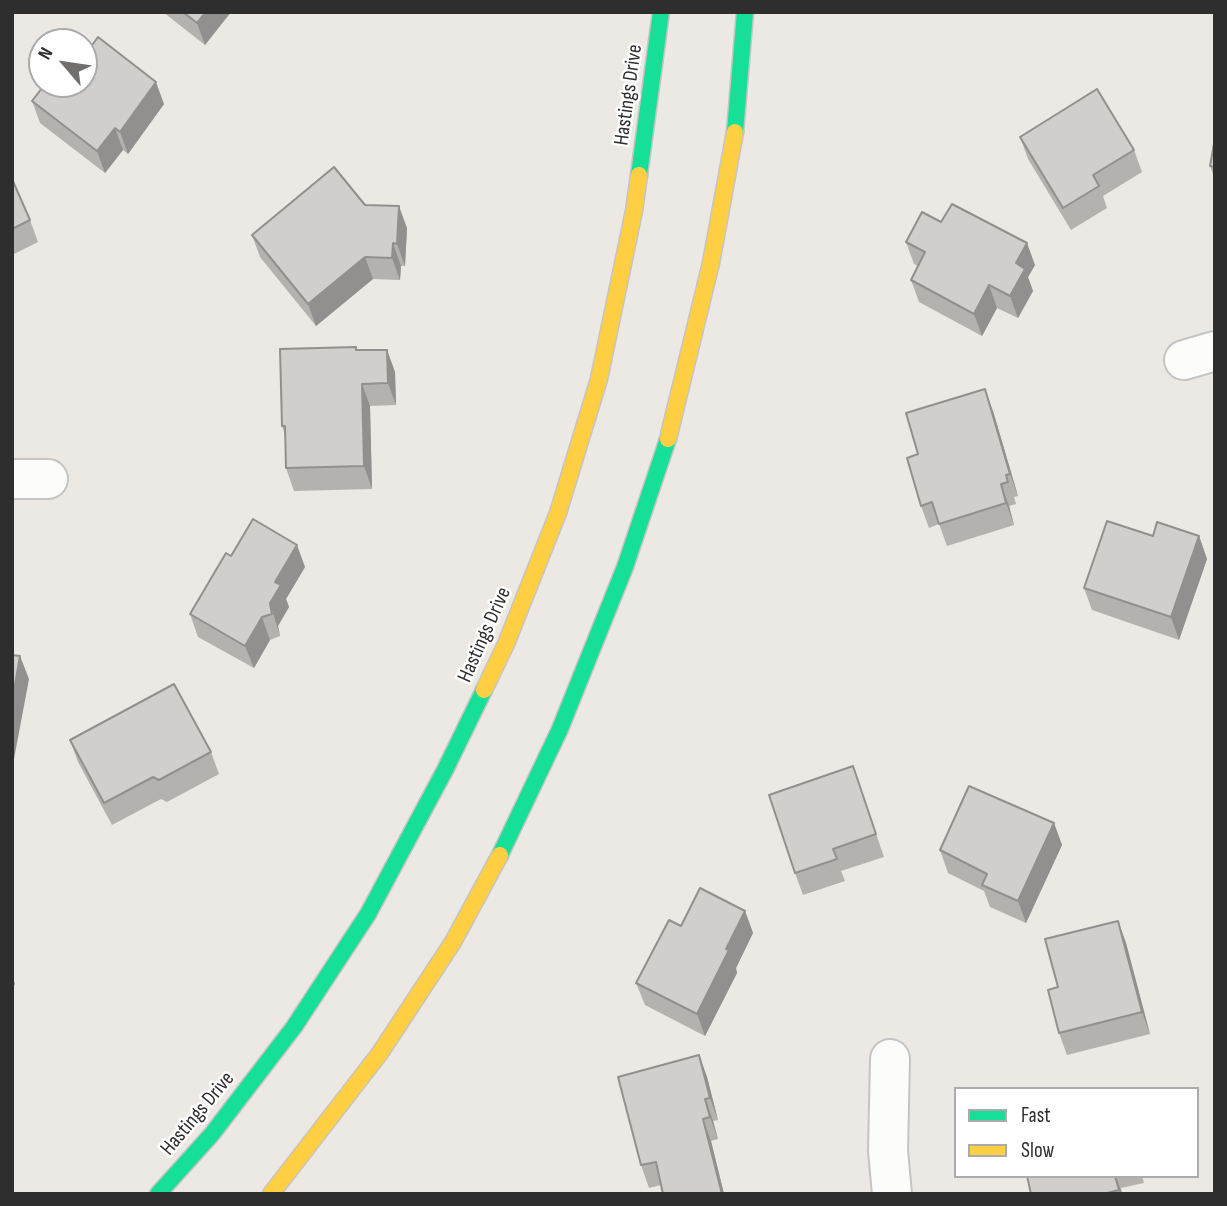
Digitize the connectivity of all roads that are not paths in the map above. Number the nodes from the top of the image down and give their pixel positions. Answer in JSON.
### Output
{"nodes":[{"id":1,"x":661,"y":12,"type":"edge"},
{"id":2,"x":745,"y":12,"type":"edge"},
{"id":3,"x":890,"y":1059,"type":"dead end"},
{"id":4,"x":158,"y":1194,"type":"edge"},
{"id":5,"x":271,"y":1194,"type":"edge"},
{"id":6,"x":892,"y":1194,"type":"edge"}],
"edges":[{"from":1,"to":4,"type":"street","name":"Hastings Drive"},
{"from":2,"to":5,"type":"street"},
{"from":3,"to":6,"type":"street"}]}
